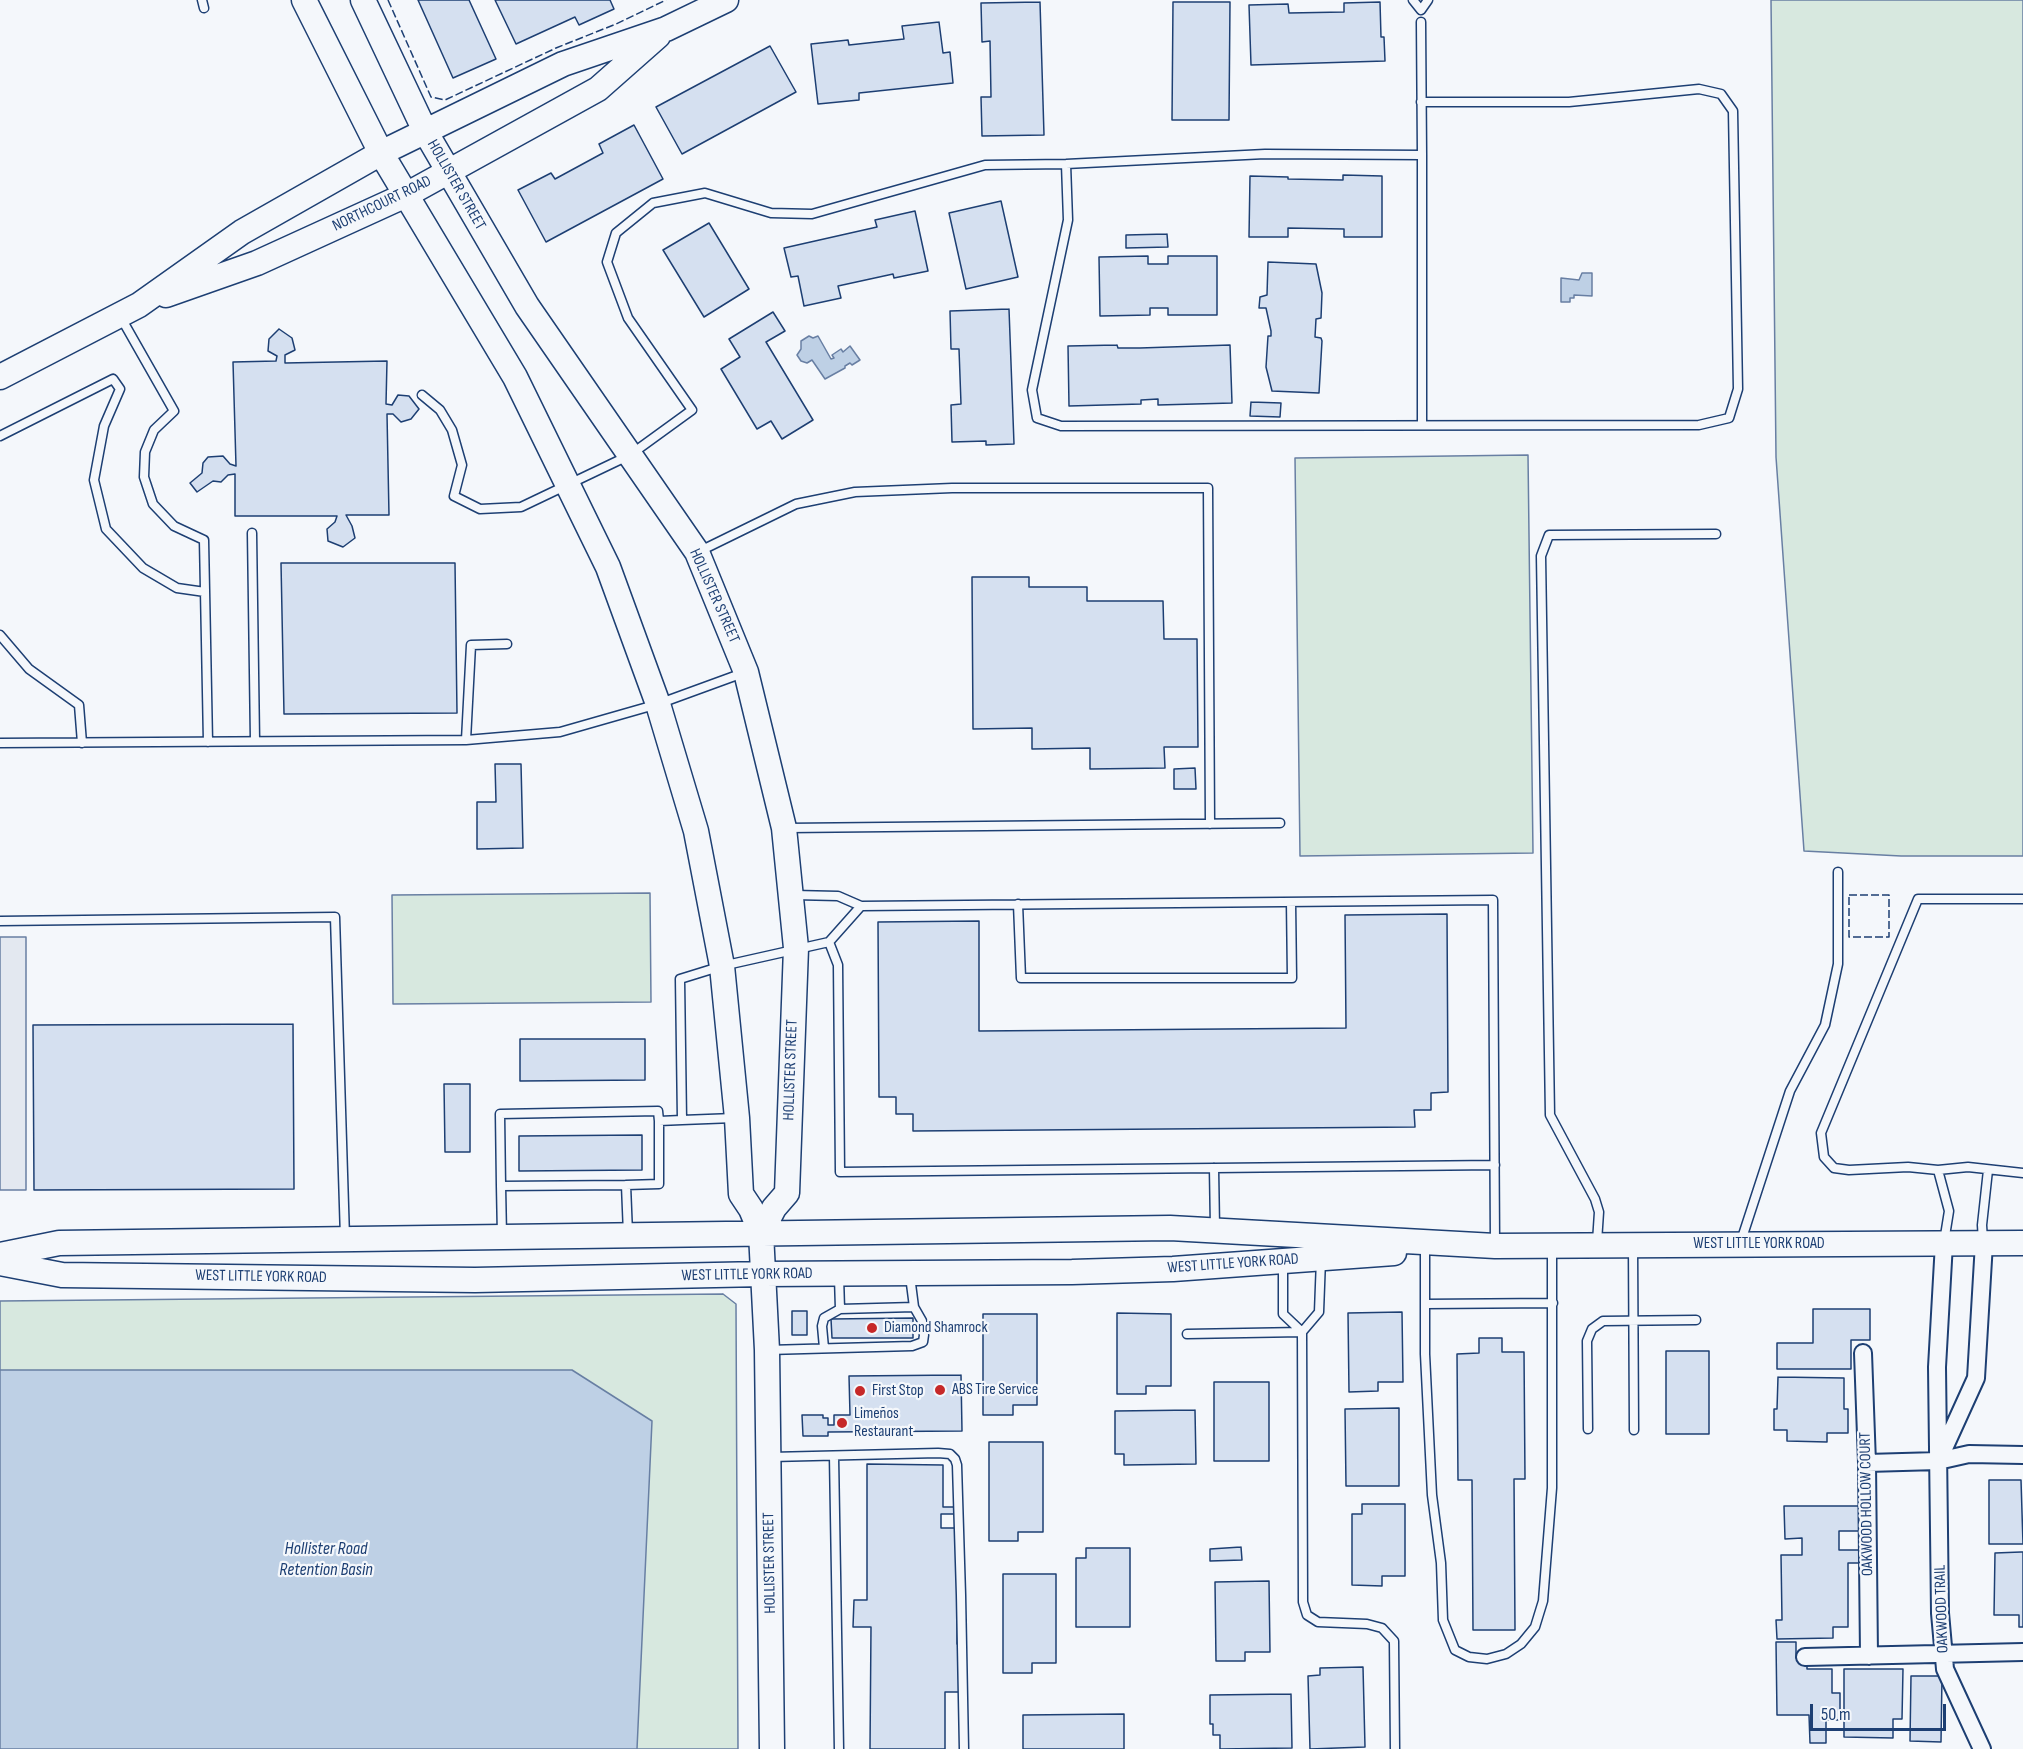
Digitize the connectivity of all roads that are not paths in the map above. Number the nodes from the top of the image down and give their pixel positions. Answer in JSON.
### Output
{"nodes":[{"id":1,"x":304,"y":0,"type":"edge"},
{"id":2,"x":363,"y":0,"type":"edge"},
{"id":3,"x":726,"y":0,"type":"edge"},
{"id":4,"x":1413,"y":0,"type":"edge"},
{"id":5,"x":1428,"y":0,"type":"edge"},
{"id":6,"x":1421,"y":22,"type":"dead end"},
{"id":7,"x":666,"y":28,"type":"junction"},
{"id":8,"x":1421,"y":102,"type":"junction"},
{"id":9,"x":425,"y":132,"type":"junction"},
{"id":10,"x":381,"y":153,"type":"junction"},
{"id":11,"x":1422,"y":154,"type":"junction"},
{"id":12,"x":1066,"y":164,"type":"junction"},
{"id":13,"x":449,"y":172,"type":"junction"},
{"id":14,"x":406,"y":195,"type":"junction"},
{"id":15,"x":129,"y":310,"type":"junction"},
{"id":16,"x":0,"y":377,"type":"edge"},
{"id":17,"x":422,"y":395,"type":"dead end"},
{"id":18,"x":1422,"y":425,"type":"junction"},
{"id":19,"x":0,"y":436,"type":"edge"},
{"id":20,"x":630,"y":455,"type":"junction"},
{"id":21,"x":567,"y":484,"type":"junction"},
{"id":22,"x":252,"y":533,"type":"dead end"},
{"id":23,"x":1716,"y":534,"type":"dead end"},
{"id":24,"x":697,"y":552,"type":"junction"},
{"id":25,"x":205,"y":592,"type":"junction"},
{"id":26,"x":0,"y":635,"type":"edge"},
{"id":27,"x":507,"y":644,"type":"dead end"},
{"id":28,"x":746,"y":672,"type":"junction"},
{"id":29,"x":658,"y":704,"type":"junction"},
{"id":30,"x":466,"y":740,"type":"junction"},
{"id":31,"x":255,"y":741,"type":"junction"},
{"id":32,"x":82,"y":742,"type":"junction"},
{"id":33,"x":208,"y":742,"type":"junction"},
{"id":34,"x":0,"y":743,"type":"edge"},
{"id":35,"x":1280,"y":823,"type":"dead end"},
{"id":36,"x":1210,"y":824,"type":"junction"},
{"id":37,"x":784,"y":828,"type":"junction"},
{"id":38,"x":1838,"y":872,"type":"dead end"},
{"id":39,"x":790,"y":895,"type":"junction"},
{"id":40,"x":2023,"y":899,"type":"edge"},
{"id":41,"x":1292,"y":902,"type":"junction"},
{"id":42,"x":1018,"y":904,"type":"junction"},
{"id":43,"x":861,"y":906,"type":"junction"},
{"id":44,"x":0,"y":921,"type":"edge"},
{"id":45,"x":829,"y":942,"type":"junction"},
{"id":46,"x":796,"y":948,"type":"junction"},
{"id":47,"x":722,"y":966,"type":"junction"},
{"id":48,"x":737,"y":1118,"type":"junction"},
{"id":49,"x":682,"y":1120,"type":"junction"},
{"id":50,"x":658,"y":1121,"type":"junction"},
{"id":51,"x":1495,"y":1165,"type":"junction"},
{"id":52,"x":1214,"y":1168,"type":"junction"},
{"id":53,"x":1938,"y":1170,"type":"junction"},
{"id":54,"x":1988,"y":1170,"type":"junction"},
{"id":55,"x":2023,"y":1173,"type":"edge"},
{"id":56,"x":626,"y":1185,"type":"junction"},
{"id":57,"x":501,"y":1186,"type":"junction"},
{"id":58,"x":1215,"y":1231,"type":"junction"},
{"id":59,"x":761,"y":1233,"type":"junction"},
{"id":60,"x":628,"y":1234,"type":"junction"},
{"id":61,"x":502,"y":1236,"type":"junction"},
{"id":62,"x":345,"y":1239,"type":"junction"},
{"id":63,"x":2023,"y":1243,"type":"edge"},
{"id":64,"x":1740,"y":1244,"type":"junction"},
{"id":65,"x":1944,"y":1244,"type":"junction"},
{"id":66,"x":1984,"y":1244,"type":"junction"},
{"id":67,"x":1495,"y":1246,"type":"junction"},
{"id":68,"x":1552,"y":1246,"type":"junction"},
{"id":69,"x":1597,"y":1246,"type":"junction"},
{"id":70,"x":1632,"y":1246,"type":"junction"},
{"id":71,"x":1425,"y":1251,"type":"junction"},
{"id":72,"x":0,"y":1255,"type":"edge"},
{"id":73,"x":1321,"y":1259,"type":"junction"},
{"id":74,"x":1283,"y":1261,"type":"junction"},
{"id":75,"x":0,"y":1263,"type":"edge"},
{"id":76,"x":839,"y":1273,"type":"junction"},
{"id":77,"x":909,"y":1273,"type":"junction"},
{"id":78,"x":763,"y":1274,"type":"junction"},
{"id":79,"x":1553,"y":1303,"type":"junction"},
{"id":80,"x":1425,"y":1304,"type":"junction"},
{"id":81,"x":914,"y":1307,"type":"junction"},
{"id":82,"x":840,"y":1309,"type":"junction"},
{"id":83,"x":1633,"y":1320,"type":"junction"},
{"id":84,"x":1696,"y":1320,"type":"dead end"},
{"id":85,"x":1302,"y":1332,"type":"junction"},
{"id":86,"x":1187,"y":1334,"type":"dead end"},
{"id":87,"x":824,"y":1348,"type":"junction"},
{"id":88,"x":767,"y":1350,"type":"junction"},
{"id":89,"x":1863,"y":1353,"type":"dead end"},
{"id":90,"x":1588,"y":1429,"type":"dead end"},
{"id":91,"x":1634,"y":1430,"type":"dead end"},
{"id":92,"x":2023,"y":1455,"type":"edge"},
{"id":93,"x":768,"y":1456,"type":"junction"},
{"id":94,"x":834,"y":1456,"type":"junction"},
{"id":95,"x":1938,"y":1461,"type":"junction"},
{"id":96,"x":1867,"y":1463,"type":"junction"},
{"id":97,"x":2023,"y":1652,"type":"edge"},
{"id":98,"x":1943,"y":1654,"type":"junction"},
{"id":99,"x":1869,"y":1656,"type":"junction"},
{"id":100,"x":1805,"y":1657,"type":"dead end"},
{"id":101,"x":772,"y":1749,"type":"edge"},
{"id":102,"x":839,"y":1749,"type":"edge"},
{"id":103,"x":964,"y":1749,"type":"edge"},
{"id":104,"x":1395,"y":1749,"type":"edge"},
{"id":105,"x":1982,"y":1749,"type":"edge"}],
"edges":[{"from":1,"to":10,"type":"main road","name":"HOLLISTER STREET"},
{"from":2,"to":9,"type":"main road","name":"HOLLISTER STREET"},
{"from":3,"to":7,"type":"main road","name":"NORTHCOURT ROAD"},
{"from":4,"to":5,"type":"lane"},
{"from":6,"to":8,"type":"lane"},
{"from":7,"to":9,"type":"main road","name":"NORTHCOURT ROAD"},
{"from":7,"to":13,"type":"main road","name":"NORTHCOURT ROAD"},
{"from":8,"to":11,"type":"lane"},
{"from":8,"to":18,"type":"lane"},
{"from":9,"to":10,"type":"main road","name":"NORTHCOURT ROAD"},
{"from":9,"to":13,"type":"main road","name":"HOLLISTER STREET"},
{"from":10,"to":14,"type":"main road","name":"HOLLISTER STREET"},
{"from":10,"to":15,"type":"main road","name":"NORTHCOURT ROAD"},
{"from":11,"to":12,"type":"lane"},
{"from":11,"to":18,"type":"lane"},
{"from":12,"to":18,"type":"lane"},
{"from":12,"to":20,"type":"lane"},
{"from":13,"to":14,"type":"main road","name":"NORTHCOURT ROAD"},
{"from":13,"to":20,"type":"main road","name":"HOLLISTER STREET"},
{"from":14,"to":15,"type":"main road","name":"NORTHCOURT ROAD"},
{"from":14,"to":21,"type":"main road","name":"HOLLISTER STREET"},
{"from":15,"to":16,"type":"main road","name":"NORTHCOURT ROAD"},
{"from":15,"to":25,"type":"lane"},
{"from":17,"to":21,"type":"lane"},
{"from":19,"to":25,"type":"lane"},
{"from":20,"to":21,"type":"lane"},
{"from":20,"to":24,"type":"main road","name":"HOLLISTER STREET"},
{"from":21,"to":29,"type":"main road","name":"HOLLISTER STREET"},
{"from":22,"to":31,"type":"lane"},
{"from":23,"to":69,"type":"lane"},
{"from":24,"to":28,"type":"main road","name":"HOLLISTER STREET"},
{"from":24,"to":36,"type":"lane"},
{"from":25,"to":33,"type":"lane"},
{"from":26,"to":32,"type":"lane"},
{"from":27,"to":30,"type":"lane"},
{"from":28,"to":29,"type":"lane"},
{"from":28,"to":37,"type":"main road","name":"HOLLISTER STREET"},
{"from":29,"to":30,"type":"lane"},
{"from":29,"to":47,"type":"main road","name":"HOLLISTER STREET"},
{"from":30,"to":31,"type":"lane"},
{"from":31,"to":33,"type":"lane"},
{"from":32,"to":33,"type":"lane"},
{"from":32,"to":34,"type":"lane"},
{"from":35,"to":36,"type":"lane"},
{"from":36,"to":37,"type":"lane"},
{"from":37,"to":39,"type":"main road","name":"HOLLISTER STREET"},
{"from":38,"to":64,"type":"lane"},
{"from":39,"to":43,"type":"lane"},
{"from":39,"to":46,"type":"main road","name":"HOLLISTER STREET"},
{"from":40,"to":53,"type":"lane"},
{"from":41,"to":42,"type":"lane"},
{"from":41,"to":42,"type":"lane"},
{"from":41,"to":51,"type":"lane"},
{"from":42,"to":43,"type":"lane"},
{"from":43,"to":45,"type":"lane"},
{"from":44,"to":62,"type":"lane"},
{"from":45,"to":46,"type":"lane"},
{"from":45,"to":52,"type":"lane"},
{"from":46,"to":47,"type":"lane"},
{"from":46,"to":59,"type":"main road","name":"HOLLISTER STREET"},
{"from":47,"to":48,"type":"main road","name":"HOLLISTER STREET"},
{"from":47,"to":49,"type":"lane"},
{"from":48,"to":49,"type":"lane"},
{"from":48,"to":59,"type":"main road","name":"HOLLISTER STREET"},
{"from":49,"to":50,"type":"lane"},
{"from":50,"to":56,"type":"lane"},
{"from":50,"to":57,"type":"lane"},
{"from":51,"to":52,"type":"lane"},
{"from":51,"to":67,"type":"lane"},
{"from":52,"to":58,"type":"lane"},
{"from":53,"to":54,"type":"lane"},
{"from":53,"to":65,"type":"lane"},
{"from":54,"to":55,"type":"lane"},
{"from":54,"to":66,"type":"lane"},
{"from":56,"to":57,"type":"lane"},
{"from":56,"to":60,"type":"lane"},
{"from":57,"to":61,"type":"lane"},
{"from":58,"to":59,"type":"main road","name":"WEST LITTLE YORK ROAD"},
{"from":58,"to":67,"type":"main road","name":"WEST LITTLE YORK ROAD"},
{"from":59,"to":60,"type":"main road","name":"WEST LITTLE YORK ROAD"},
{"from":59,"to":78,"type":"main road","name":"HOLLISTER STREET"},
{"from":60,"to":61,"type":"main road","name":"WEST LITTLE YORK ROAD"},
{"from":61,"to":62,"type":"main road","name":"WEST LITTLE YORK ROAD"},
{"from":62,"to":72,"type":"main road","name":"WEST LITTLE YORK ROAD"},
{"from":63,"to":66,"type":"main road","name":"WEST LITTLE YORK ROAD"},
{"from":64,"to":65,"type":"main road","name":"WEST LITTLE YORK ROAD"},
{"from":64,"to":70,"type":"main road","name":"WEST LITTLE YORK ROAD"},
{"from":65,"to":66,"type":"main road","name":"WEST LITTLE YORK ROAD"},
{"from":65,"to":95,"type":"street","name":"OAKWOOD TRAIL"},
{"from":66,"to":95,"type":"street","name":"OAKWOOD TRAIL"},
{"from":67,"to":68,"type":"main road","name":"WEST LITTLE YORK ROAD"},
{"from":67,"to":71,"type":"main road","name":"WEST LITTLE YORK ROAD"},
{"from":68,"to":69,"type":"main road","name":"WEST LITTLE YORK ROAD"},
{"from":68,"to":79,"type":"lane"},
{"from":69,"to":70,"type":"main road","name":"WEST LITTLE YORK ROAD"},
{"from":70,"to":83,"type":"lane"},
{"from":71,"to":73,"type":"main road","name":"WEST LITTLE YORK ROAD"},
{"from":71,"to":80,"type":"lane"},
{"from":73,"to":74,"type":"main road","name":"WEST LITTLE YORK ROAD"},
{"from":73,"to":85,"type":"lane"},
{"from":74,"to":77,"type":"main road","name":"WEST LITTLE YORK ROAD"},
{"from":74,"to":85,"type":"lane"},
{"from":75,"to":78,"type":"main road","name":"WEST LITTLE YORK ROAD"},
{"from":76,"to":77,"type":"main road","name":"WEST LITTLE YORK ROAD"},
{"from":76,"to":78,"type":"main road","name":"WEST LITTLE YORK ROAD"},
{"from":76,"to":82,"type":"lane"},
{"from":77,"to":81,"type":"lane"},
{"from":78,"to":88,"type":"main road","name":"HOLLISTER STREET"},
{"from":79,"to":80,"type":"lane"},
{"from":79,"to":80,"type":"lane"},
{"from":81,"to":82,"type":"lane"},
{"from":81,"to":87,"type":"lane"},
{"from":82,"to":87,"type":"lane"},
{"from":83,"to":84,"type":"lane"},
{"from":83,"to":90,"type":"lane"},
{"from":83,"to":91,"type":"lane"},
{"from":85,"to":86,"type":"lane"},
{"from":85,"to":104,"type":"lane"},
{"from":87,"to":88,"type":"lane"},
{"from":88,"to":93,"type":"main road","name":"HOLLISTER STREET"},
{"from":89,"to":96,"type":"street","name":"OAKWOOD HOLLOW COURT"},
{"from":92,"to":95,"type":"street"},
{"from":93,"to":94,"type":"lane"},
{"from":93,"to":101,"type":"main road","name":"HOLLISTER STREET"},
{"from":94,"to":102,"type":"lane"},
{"from":94,"to":103,"type":"lane"},
{"from":95,"to":96,"type":"street"},
{"from":95,"to":98,"type":"street","name":"OAKWOOD TRAIL"},
{"from":96,"to":99,"type":"street","name":"OAKWOOD HOLLOW COURT"},
{"from":97,"to":98,"type":"street"},
{"from":98,"to":99,"type":"street"},
{"from":98,"to":105,"type":"street","name":"OAKWOOD TRAIL"},
{"from":99,"to":100,"type":"street"}]}
